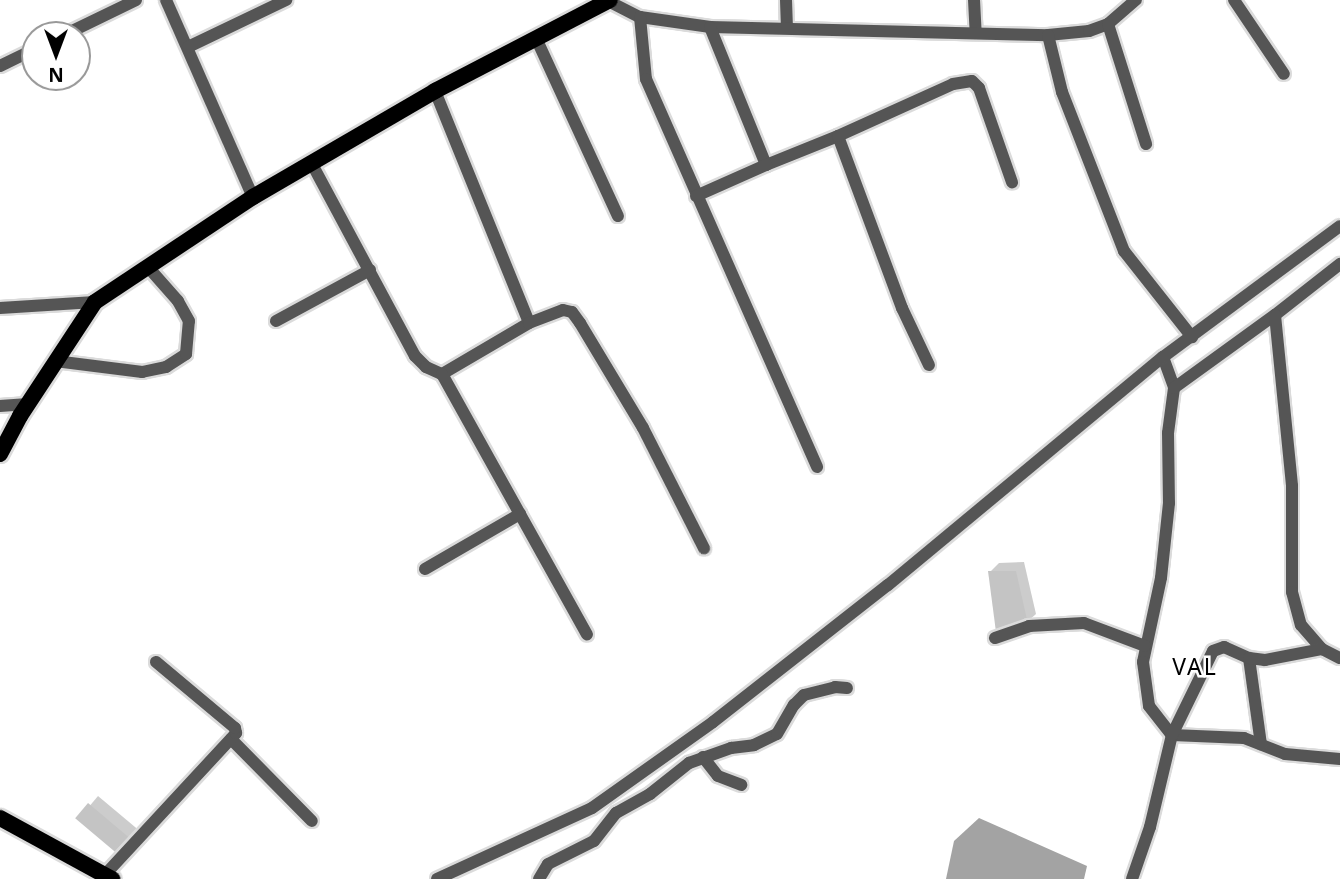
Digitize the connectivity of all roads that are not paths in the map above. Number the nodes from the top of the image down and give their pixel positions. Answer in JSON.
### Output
{"nodes":[{"id":1,"x":136,"y":0,"type":"edge"},
{"id":2,"x":166,"y":0,"type":"edge"},
{"id":3,"x":286,"y":0,"type":"edge"},
{"id":4,"x":786,"y":0,"type":"edge"},
{"id":5,"x":974,"y":0,"type":"edge"},
{"id":6,"x":1136,"y":0,"type":"edge"},
{"id":7,"x":1234,"y":0,"type":"edge"},
{"id":8,"x":609,"y":1,"type":"edge"},
{"id":9,"x":586,"y":6,"type":"edge"},
{"id":10,"x":640,"y":17,"type":"junction"},
{"id":11,"x":91,"y":22,"type":"edge"},
{"id":12,"x":1108,"y":24,"type":"junction"},
{"id":13,"x":710,"y":27,"type":"junction"},
{"id":14,"x":787,"y":28,"type":"junction"},
{"id":15,"x":976,"y":33,"type":"junction"},
{"id":16,"x":1048,"y":35,"type":"junction"},
{"id":17,"x":536,"y":38,"type":"junction"},
{"id":18,"x":188,"y":47,"type":"junction"},
{"id":19,"x":21,"y":56,"type":"edge"},
{"id":20,"x":0,"y":66,"type":"edge"},
{"id":21,"x":1284,"y":74,"type":"dead end"},
{"id":22,"x":435,"y":91,"type":"junction"},
{"id":23,"x":838,"y":136,"type":"junction"},
{"id":24,"x":1146,"y":144,"type":"dead end"},
{"id":25,"x":312,"y":164,"type":"junction"},
{"id":26,"x":766,"y":165,"type":"junction"},
{"id":27,"x":1012,"y":182,"type":"dead end"},
{"id":28,"x":696,"y":196,"type":"junction"},
{"id":29,"x":253,"y":197,"type":"junction"},
{"id":30,"x":618,"y":216,"type":"dead end"},
{"id":31,"x":1340,"y":226,"type":"edge"},
{"id":32,"x":1340,"y":264,"type":"edge"},
{"id":33,"x":147,"y":266,"type":"junction"},
{"id":34,"x":370,"y":270,"type":"junction"},
{"id":35,"x":95,"y":302,"type":"junction"},
{"id":36,"x":0,"y":308,"type":"edge"},
{"id":37,"x":1275,"y":315,"type":"junction"},
{"id":38,"x":276,"y":321,"type":"dead end"},
{"id":39,"x":529,"y":323,"type":"junction"},
{"id":40,"x":1192,"y":337,"type":"junction"},
{"id":41,"x":1163,"y":357,"type":"junction"},
{"id":42,"x":55,"y":361,"type":"junction"},
{"id":43,"x":929,"y":365,"type":"dead end"},
{"id":44,"x":442,"y":374,"type":"junction"},
{"id":45,"x":1174,"y":388,"type":"junction"},
{"id":46,"x":28,"y":404,"type":"junction"},
{"id":47,"x":0,"y":406,"type":"edge"},
{"id":48,"x":0,"y":454,"type":"edge"},
{"id":49,"x":817,"y":467,"type":"dead end"},
{"id":50,"x":520,"y":514,"type":"junction"},
{"id":51,"x":704,"y":548,"type":"dead end"},
{"id":52,"x":425,"y":569,"type":"dead end"},
{"id":53,"x":587,"y":634,"type":"dead end"},
{"id":54,"x":995,"y":638,"type":"dead end"},
{"id":55,"x":1145,"y":646,"type":"junction"},
{"id":56,"x":1322,"y":649,"type":"junction"},
{"id":57,"x":1249,"y":658,"type":"junction"},
{"id":58,"x":1340,"y":659,"type":"edge"},
{"id":59,"x":156,"y":662,"type":"dead end"},
{"id":60,"x":847,"y":688,"type":"dead end"},
{"id":61,"x":1172,"y":735,"type":"junction"},
{"id":62,"x":231,"y":739,"type":"junction"},
{"id":63,"x":1261,"y":744,"type":"junction"},
{"id":64,"x":703,"y":757,"type":"junction"},
{"id":65,"x":1340,"y":759,"type":"edge"},
{"id":66,"x":741,"y":785,"type":"dead end"},
{"id":67,"x":0,"y":818,"type":"edge"},
{"id":68,"x":312,"y":821,"type":"dead end"},
{"id":69,"x":106,"y":878,"type":"edge"},
{"id":70,"x":437,"y":879,"type":"edge"},
{"id":71,"x":539,"y":879,"type":"edge"},
{"id":72,"x":1132,"y":879,"type":"edge"}],
"edges":[{"from":1,"to":11,"type":"street"},
{"from":2,"to":18,"type":"street"},
{"from":3,"to":18,"type":"street"},
{"from":4,"to":14,"type":"street"},
{"from":5,"to":15,"type":"street"},
{"from":6,"to":12,"type":"street"},
{"from":7,"to":21,"type":"street"},
{"from":8,"to":9,"type":"main road"},
{"from":8,"to":10,"type":"street"},
{"from":9,"to":17,"type":"main road"},
{"from":10,"to":13,"type":"street"},
{"from":10,"to":28,"type":"street"},
{"from":12,"to":16,"type":"street"},
{"from":12,"to":24,"type":"street"},
{"from":13,"to":14,"type":"street"},
{"from":13,"to":26,"type":"street"},
{"from":14,"to":15,"type":"street"},
{"from":15,"to":16,"type":"street"},
{"from":16,"to":40,"type":"street"},
{"from":17,"to":22,"type":"main road"},
{"from":17,"to":30,"type":"street"},
{"from":18,"to":29,"type":"street"},
{"from":19,"to":20,"type":"street"},
{"from":22,"to":25,"type":"main road"},
{"from":22,"to":39,"type":"street"},
{"from":23,"to":26,"type":"street"},
{"from":23,"to":27,"type":"street"},
{"from":23,"to":43,"type":"street"},
{"from":25,"to":29,"type":"main road"},
{"from":25,"to":34,"type":"street"},
{"from":26,"to":28,"type":"street"},
{"from":28,"to":49,"type":"street"},
{"from":29,"to":33,"type":"main road"},
{"from":31,"to":40,"type":"street"},
{"from":32,"to":37,"type":"street"},
{"from":33,"to":35,"type":"main road"},
{"from":33,"to":42,"type":"street"},
{"from":34,"to":38,"type":"street"},
{"from":34,"to":44,"type":"street"},
{"from":35,"to":36,"type":"street"},
{"from":35,"to":42,"type":"main road"},
{"from":37,"to":45,"type":"street"},
{"from":37,"to":56,"type":"street"},
{"from":39,"to":44,"type":"street"},
{"from":39,"to":51,"type":"street"},
{"from":40,"to":41,"type":"street"},
{"from":41,"to":45,"type":"street"},
{"from":41,"to":70,"type":"street"},
{"from":42,"to":46,"type":"main road"},
{"from":44,"to":50,"type":"street"},
{"from":45,"to":55,"type":"street"},
{"from":46,"to":47,"type":"street"},
{"from":46,"to":48,"type":"main road"},
{"from":50,"to":52,"type":"street"},
{"from":50,"to":53,"type":"street"},
{"from":54,"to":55,"type":"street"},
{"from":55,"to":61,"type":"street"},
{"from":56,"to":57,"type":"street"},
{"from":56,"to":58,"type":"street"},
{"from":57,"to":61,"type":"street"},
{"from":57,"to":63,"type":"street"},
{"from":59,"to":62,"type":"street"},
{"from":60,"to":64,"type":"street"},
{"from":61,"to":63,"type":"street"},
{"from":61,"to":72,"type":"street"},
{"from":62,"to":68,"type":"street"},
{"from":62,"to":69,"type":"street"},
{"from":63,"to":65,"type":"street"},
{"from":64,"to":66,"type":"street"},
{"from":64,"to":71,"type":"street"},
{"from":67,"to":69,"type":"main road"}]}
